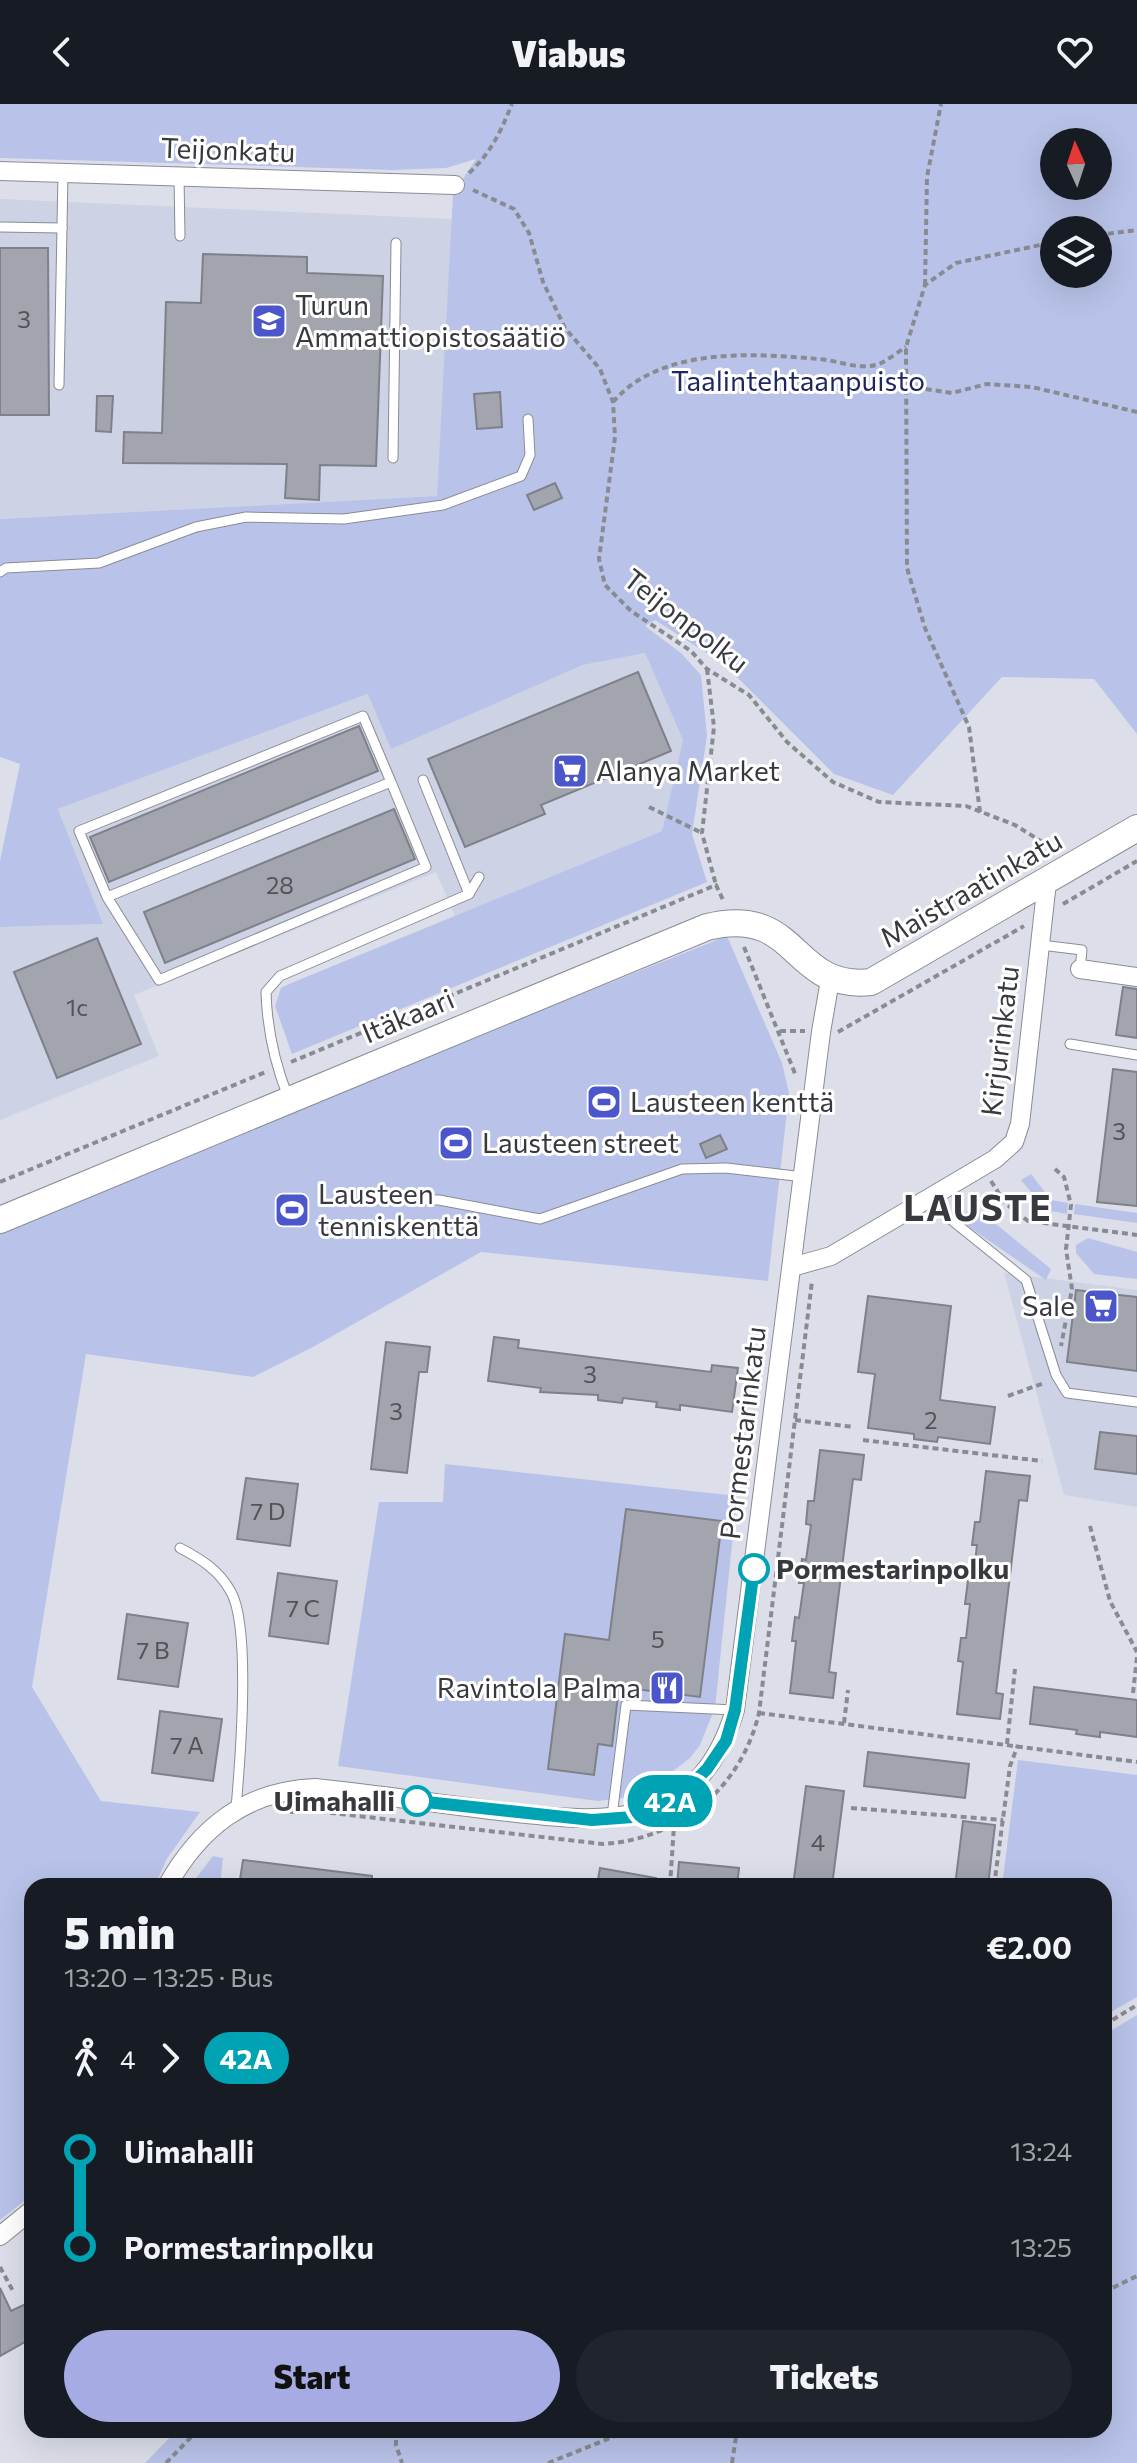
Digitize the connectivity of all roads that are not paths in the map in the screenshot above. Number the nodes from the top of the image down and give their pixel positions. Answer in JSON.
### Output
{"nodes":[{"id":1,"x":0,"y":171,"type":"edge"},
{"id":2,"x":63,"y":173,"type":"junction"},
{"id":3,"x":179,"y":177,"type":"junction"},
{"id":4,"x":455,"y":185,"type":"road end"},
{"id":5,"x":0,"y":227,"type":"edge"},
{"id":6,"x":62,"y":228,"type":"junction"},
{"id":7,"x":180,"y":236,"type":"dead end"},
{"id":8,"x":396,"y":243,"type":"dead end"},
{"id":9,"x":59,"y":385,"type":"dead end"},
{"id":10,"x":528,"y":419,"type":"dead end"},
{"id":11,"x":393,"y":458,"type":"dead end"},
{"id":12,"x":0,"y":572,"type":"edge"},
{"id":13,"x":423,"y":780,"type":"dead end"},
{"id":14,"x":391,"y":782,"type":"junction"},
{"id":15,"x":1137,"y":828,"type":"edge"},
{"id":16,"x":1056,"y":876,"type":"junction"},
{"id":17,"x":479,"y":877,"type":"dead end"},
{"id":18,"x":469,"y":894,"type":"junction"},
{"id":19,"x":107,"y":897,"type":"junction"},
{"id":20,"x":1041,"y":945,"type":"junction"},
{"id":21,"x":1080,"y":969,"type":"joint"},
{"id":22,"x":1137,"y":977,"type":"edge"},
{"id":23,"x":830,"y":980,"type":"junction"},
{"id":24,"x":1070,"y":1044,"type":"dead end"},
{"id":25,"x":1137,"y":1055,"type":"edge"},
{"id":26,"x":289,"y":1100,"type":"junction"},
{"id":27,"x":804,"y":1177,"type":"junction"},
{"id":28,"x":932,"y":1197,"type":"junction"},
{"id":29,"x":384,"y":1199,"type":"dead end"},
{"id":30,"x":0,"y":1220,"type":"edge"},
{"id":31,"x":792,"y":1267,"type":"junction"},
{"id":32,"x":1137,"y":1402,"type":"edge"},
{"id":33,"x":180,"y":1548,"type":"dead end"},
{"id":34,"x":735,"y":1710,"type":"junction"},
{"id":35,"x":236,"y":1808,"type":"junction"},
{"id":36,"x":612,"y":1820,"type":"junction"},
{"id":37,"x":173,"y":1878,"type":"edge"},
{"id":38,"x":24,"y":2216,"type":"edge"},
{"id":39,"x":0,"y":2236,"type":"edge"}],
"edges":[{"from":1,"to":2,"type":"street","name":"Teijonkatu"},
{"from":2,"to":3,"type":"street","name":"Teijonkatu"},
{"from":2,"to":6,"type":"lane"},
{"from":3,"to":4,"type":"street","name":"Teijonkatu"},
{"from":3,"to":7,"type":"lane"},
{"from":5,"to":6,"type":"lane"},
{"from":6,"to":9,"type":"lane"},
{"from":8,"to":11,"type":"lane"},
{"from":10,"to":12,"type":"lane"},
{"from":13,"to":18,"type":"lane"},
{"from":14,"to":19,"type":"lane"},
{"from":14,"to":19,"type":"lane"},
{"from":14,"to":19,"type":"lane"},
{"from":15,"to":16,"type":"street","name":"Maistraatinkatu"},
{"from":16,"to":20,"type":"street","name":"Kirjurinkatu"},
{"from":16,"to":23,"type":"street","name":"Maistraatinkatu"},
{"from":17,"to":18,"type":"lane"},
{"from":18,"to":26,"type":"lane"},
{"from":20,"to":21,"type":"lane"},
{"from":20,"to":28,"type":"street","name":"Kirjurinkatu"},
{"from":21,"to":22,"type":"street"},
{"from":23,"to":26,"type":"street","name":"Itäkaari"},
{"from":23,"to":27,"type":"street","name":"Pormestarinkatu"},
{"from":24,"to":25,"type":"lane"},
{"from":26,"to":30,"type":"street","name":"Itäkaari"},
{"from":27,"to":29,"type":"lane"},
{"from":27,"to":31,"type":"street","name":"Pormestarinkatu"},
{"from":28,"to":31,"type":"street","name":"Kirjurinkatu"},
{"from":28,"to":32,"type":"lane"},
{"from":31,"to":34,"type":"street","name":"Pormestarinkatu"},
{"from":33,"to":35,"type":"lane"},
{"from":34,"to":36,"type":"street","name":"Pormestarinkatu"},
{"from":34,"to":36,"type":"lane"},
{"from":35,"to":36,"type":"street","name":"Pormestarinkatu"},
{"from":35,"to":37,"type":"street","name":"Pormestarinkatu"},
{"from":38,"to":39,"type":"street"}]}
